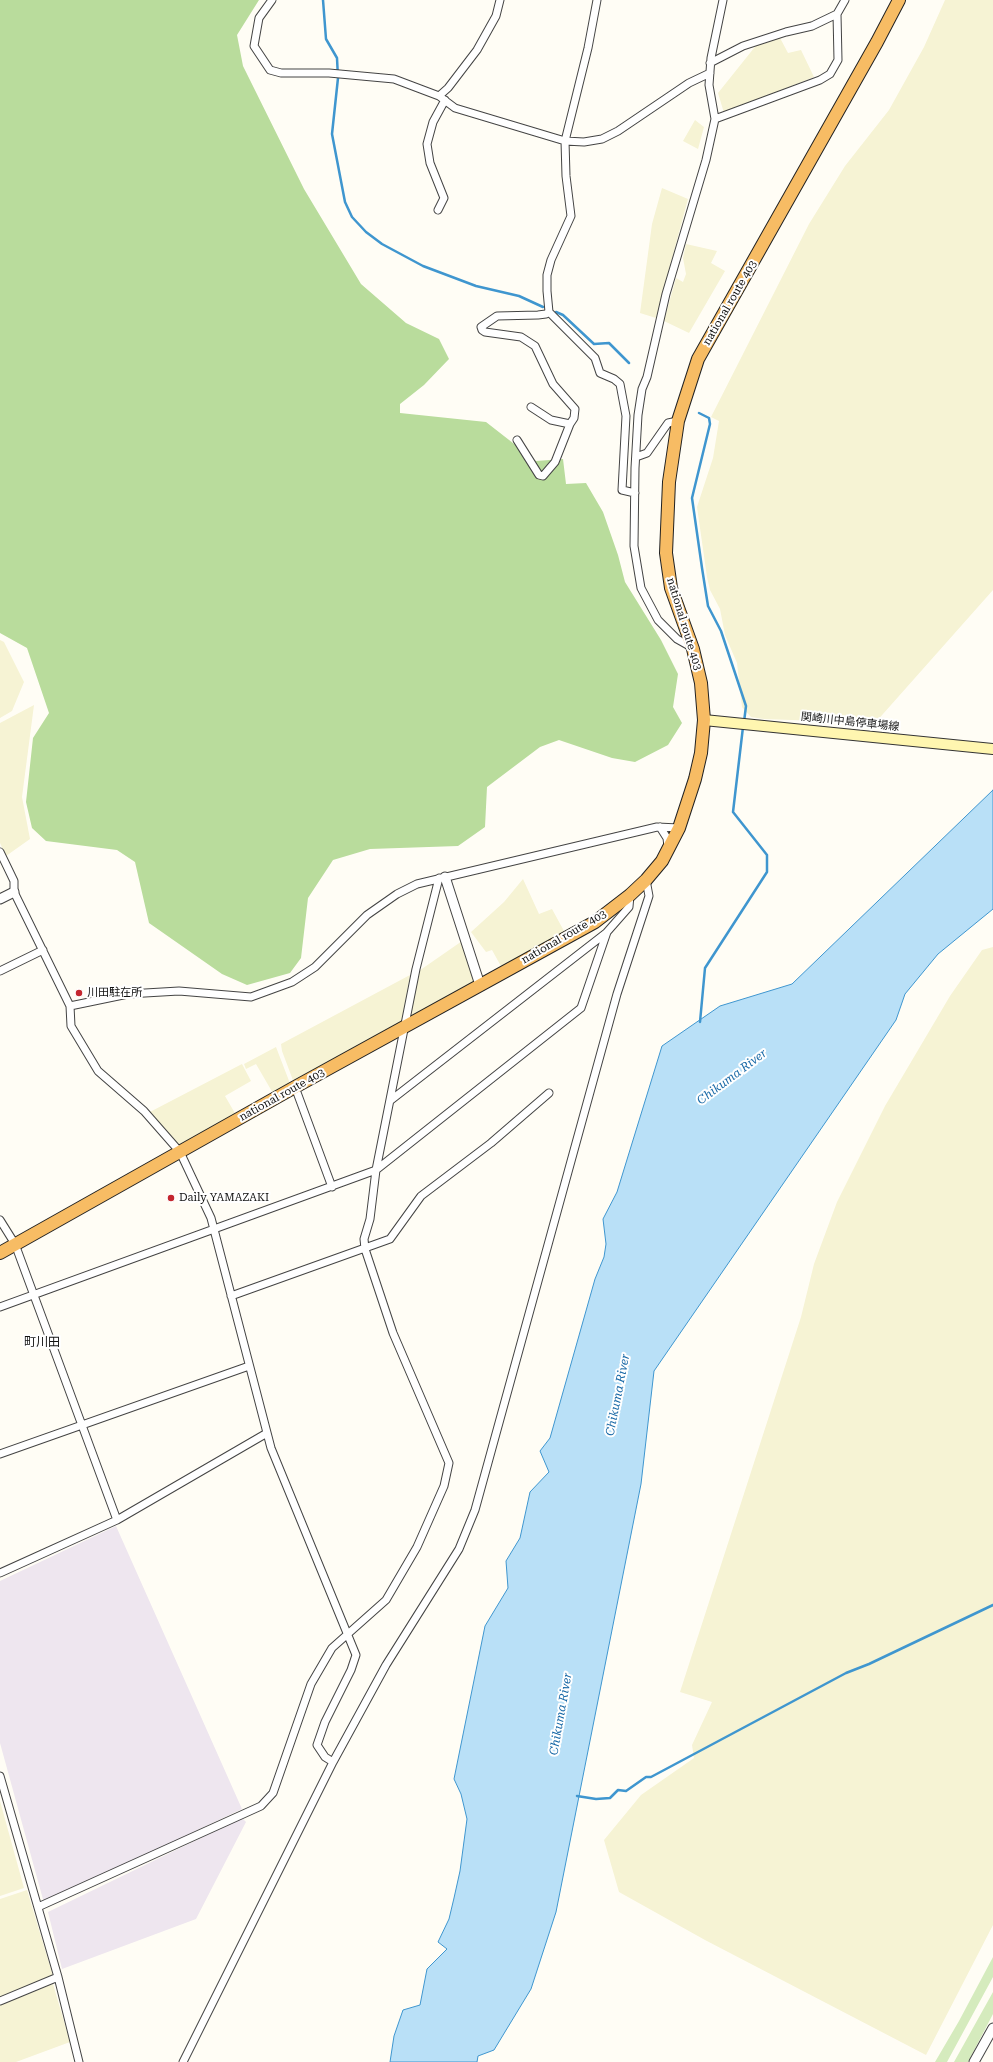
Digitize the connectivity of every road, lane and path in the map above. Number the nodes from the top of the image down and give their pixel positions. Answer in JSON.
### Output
{"nodes":[{"id":1,"x":272,"y":0,"type":"edge"},
{"id":2,"x":500,"y":0,"type":"edge"},
{"id":3,"x":597,"y":0,"type":"edge"},
{"id":4,"x":723,"y":0,"type":"edge"},
{"id":5,"x":845,"y":0,"type":"edge"},
{"id":6,"x":899,"y":0,"type":"edge"},
{"id":7,"x":837,"y":14,"type":"junction"},
{"id":8,"x":710,"y":63,"type":"junction"},
{"id":9,"x":710,"y":73,"type":"junction"},
{"id":10,"x":442,"y":98,"type":"junction"},
{"id":11,"x":715,"y":119,"type":"junction"},
{"id":12,"x":565,"y":141,"type":"junction"},
{"id":13,"x":438,"y":210,"type":"dead end"},
{"id":14,"x":549,"y":312,"type":"junction"},
{"id":15,"x":531,"y":407,"type":"dead end"},
{"id":16,"x":678,"y":421,"type":"junction"},
{"id":17,"x":570,"y":424,"type":"junction"},
{"id":18,"x":517,"y":440,"type":"dead end"},
{"id":19,"x":636,"y":457,"type":"junction"},
{"id":20,"x":635,"y":493,"type":"junction"},
{"id":21,"x":693,"y":648,"type":"junction"},
{"id":22,"x":704,"y":720,"type":"junction"},
{"id":23,"x":993,"y":749,"type":"edge"},
{"id":24,"x":660,"y":827,"type":"junction"},
{"id":25,"x":679,"y":828,"type":"junction"},
{"id":26,"x":668,"y":851,"type":"junction"},
{"id":27,"x":0,"y":852,"type":"edge"},
{"id":28,"x":442,"y":877,"type":"junction"},
{"id":29,"x":646,"y":880,"type":"junction"},
{"id":30,"x":14,"y":892,"type":"junction"},
{"id":31,"x":630,"y":895,"type":"junction"},
{"id":32,"x":0,"y":899,"type":"edge"},
{"id":33,"x":607,"y":932,"type":"junction"},
{"id":34,"x":43,"y":950,"type":"junction"},
{"id":35,"x":0,"y":971,"type":"edge"},
{"id":36,"x":480,"y":985,"type":"junction"},
{"id":37,"x":70,"y":1006,"type":"junction"},
{"id":38,"x":404,"y":1028,"type":"junction"},
{"id":39,"x":295,"y":1087,"type":"junction"},
{"id":40,"x":549,"y":1093,"type":"dead end"},
{"id":41,"x":391,"y":1100,"type":"junction"},
{"id":42,"x":180,"y":1152,"type":"junction"},
{"id":43,"x":376,"y":1170,"type":"junction"},
{"id":44,"x":332,"y":1187,"type":"junction"},
{"id":45,"x":0,"y":1220,"type":"edge"},
{"id":46,"x":215,"y":1229,"type":"junction"},
{"id":47,"x":15,"y":1244,"type":"junction"},
{"id":48,"x":365,"y":1249,"type":"junction"},
{"id":49,"x":0,"y":1253,"type":"edge"},
{"id":50,"x":34,"y":1295,"type":"junction"},
{"id":51,"x":231,"y":1296,"type":"junction"},
{"id":52,"x":0,"y":1307,"type":"edge"},
{"id":53,"x":248,"y":1366,"type":"junction"},
{"id":54,"x":83,"y":1425,"type":"junction"},
{"id":55,"x":267,"y":1433,"type":"junction"},
{"id":56,"x":0,"y":1454,"type":"edge"},
{"id":57,"x":116,"y":1520,"type":"junction"},
{"id":58,"x":0,"y":1573,"type":"edge"},
{"id":59,"x":348,"y":1634,"type":"junction"},
{"id":60,"x":333,"y":1762,"type":"junction"},
{"id":61,"x":0,"y":1776,"type":"edge"},
{"id":62,"x":38,"y":1907,"type":"junction"},
{"id":63,"x":58,"y":1977,"type":"junction"},
{"id":64,"x":0,"y":2001,"type":"edge"},
{"id":65,"x":993,"y":2028,"type":"edge"},
{"id":66,"x":80,"y":2062,"type":"edge"},
{"id":67,"x":183,"y":2062,"type":"edge"},
{"id":68,"x":974,"y":2062,"type":"edge"}],
"edges":[{"from":1,"to":10,"type":"street"},
{"from":2,"to":10,"type":"street"},
{"from":3,"to":12,"type":"street"},
{"from":4,"to":8,"type":"street"},
{"from":5,"to":7,"type":"street"},
{"from":6,"to":16,"type":"highway","name":"national route 403"},
{"from":7,"to":8,"type":"street"},
{"from":7,"to":11,"type":"street"},
{"from":8,"to":9,"type":"street"},
{"from":9,"to":11,"type":"street"},
{"from":9,"to":12,"type":"street"},
{"from":10,"to":12,"type":"street"},
{"from":10,"to":13,"type":"street"},
{"from":11,"to":19,"type":"street"},
{"from":12,"to":14,"type":"street"},
{"from":14,"to":17,"type":"street"},
{"from":14,"to":20,"type":"street"},
{"from":15,"to":17,"type":"street"},
{"from":16,"to":19,"type":"street"},
{"from":16,"to":21,"type":"highway","name":"national route 403"},
{"from":17,"to":18,"type":"street"},
{"from":19,"to":20,"type":"street"},
{"from":20,"to":21,"type":"street"},
{"from":21,"to":22,"type":"highway","name":"national route 403"},
{"from":22,"to":23,"type":"main road","name":"関崎川中島停車場線"},
{"from":22,"to":25,"type":"highway","name":"national route 403"},
{"from":24,"to":25,"type":"street"},
{"from":24,"to":26,"type":"street"},
{"from":24,"to":28,"type":"street"},
{"from":25,"to":26,"type":"highway","name":"national route 403"},
{"from":26,"to":29,"type":"highway","name":"national route 403"},
{"from":27,"to":30,"type":"street"},
{"from":28,"to":36,"type":"street"},
{"from":28,"to":37,"type":"street"},
{"from":28,"to":38,"type":"street"},
{"from":29,"to":31,"type":"highway","name":"national route 403"},
{"from":29,"to":60,"type":"street"},
{"from":30,"to":32,"type":"street"},
{"from":30,"to":34,"type":"street"},
{"from":31,"to":33,"type":"street"},
{"from":31,"to":36,"type":"highway","name":"national route 403"},
{"from":33,"to":41,"type":"street"},
{"from":33,"to":43,"type":"street"},
{"from":34,"to":35,"type":"street"},
{"from":34,"to":37,"type":"street"},
{"from":36,"to":38,"type":"highway","name":"national route 403"},
{"from":37,"to":42,"type":"street"},
{"from":38,"to":39,"type":"highway","name":"national route 403"},
{"from":38,"to":41,"type":"street"},
{"from":39,"to":42,"type":"highway","name":"national route 403"},
{"from":39,"to":44,"type":"street"},
{"from":40,"to":48,"type":"street"},
{"from":41,"to":43,"type":"street"},
{"from":42,"to":46,"type":"street"},
{"from":42,"to":47,"type":"highway","name":"national route 403"},
{"from":43,"to":44,"type":"street"},
{"from":43,"to":48,"type":"street"},
{"from":44,"to":46,"type":"street"},
{"from":45,"to":47,"type":"street"},
{"from":46,"to":50,"type":"street"},
{"from":46,"to":51,"type":"street"},
{"from":47,"to":49,"type":"highway","name":"national route 403"},
{"from":47,"to":50,"type":"street"},
{"from":48,"to":51,"type":"street"},
{"from":48,"to":59,"type":"street"},
{"from":50,"to":52,"type":"street"},
{"from":50,"to":54,"type":"street"},
{"from":51,"to":53,"type":"street"},
{"from":53,"to":54,"type":"street"},
{"from":53,"to":55,"type":"street"},
{"from":54,"to":56,"type":"street"},
{"from":54,"to":57,"type":"street"},
{"from":55,"to":57,"type":"street"},
{"from":55,"to":59,"type":"street"},
{"from":57,"to":58,"type":"street"},
{"from":59,"to":60,"type":"street"},
{"from":59,"to":62,"type":"street"},
{"from":60,"to":67,"type":"street"},
{"from":61,"to":62,"type":"street"},
{"from":62,"to":63,"type":"street"},
{"from":63,"to":64,"type":"street"},
{"from":63,"to":66,"type":"street"},
{"from":65,"to":68,"type":"street"}]}
